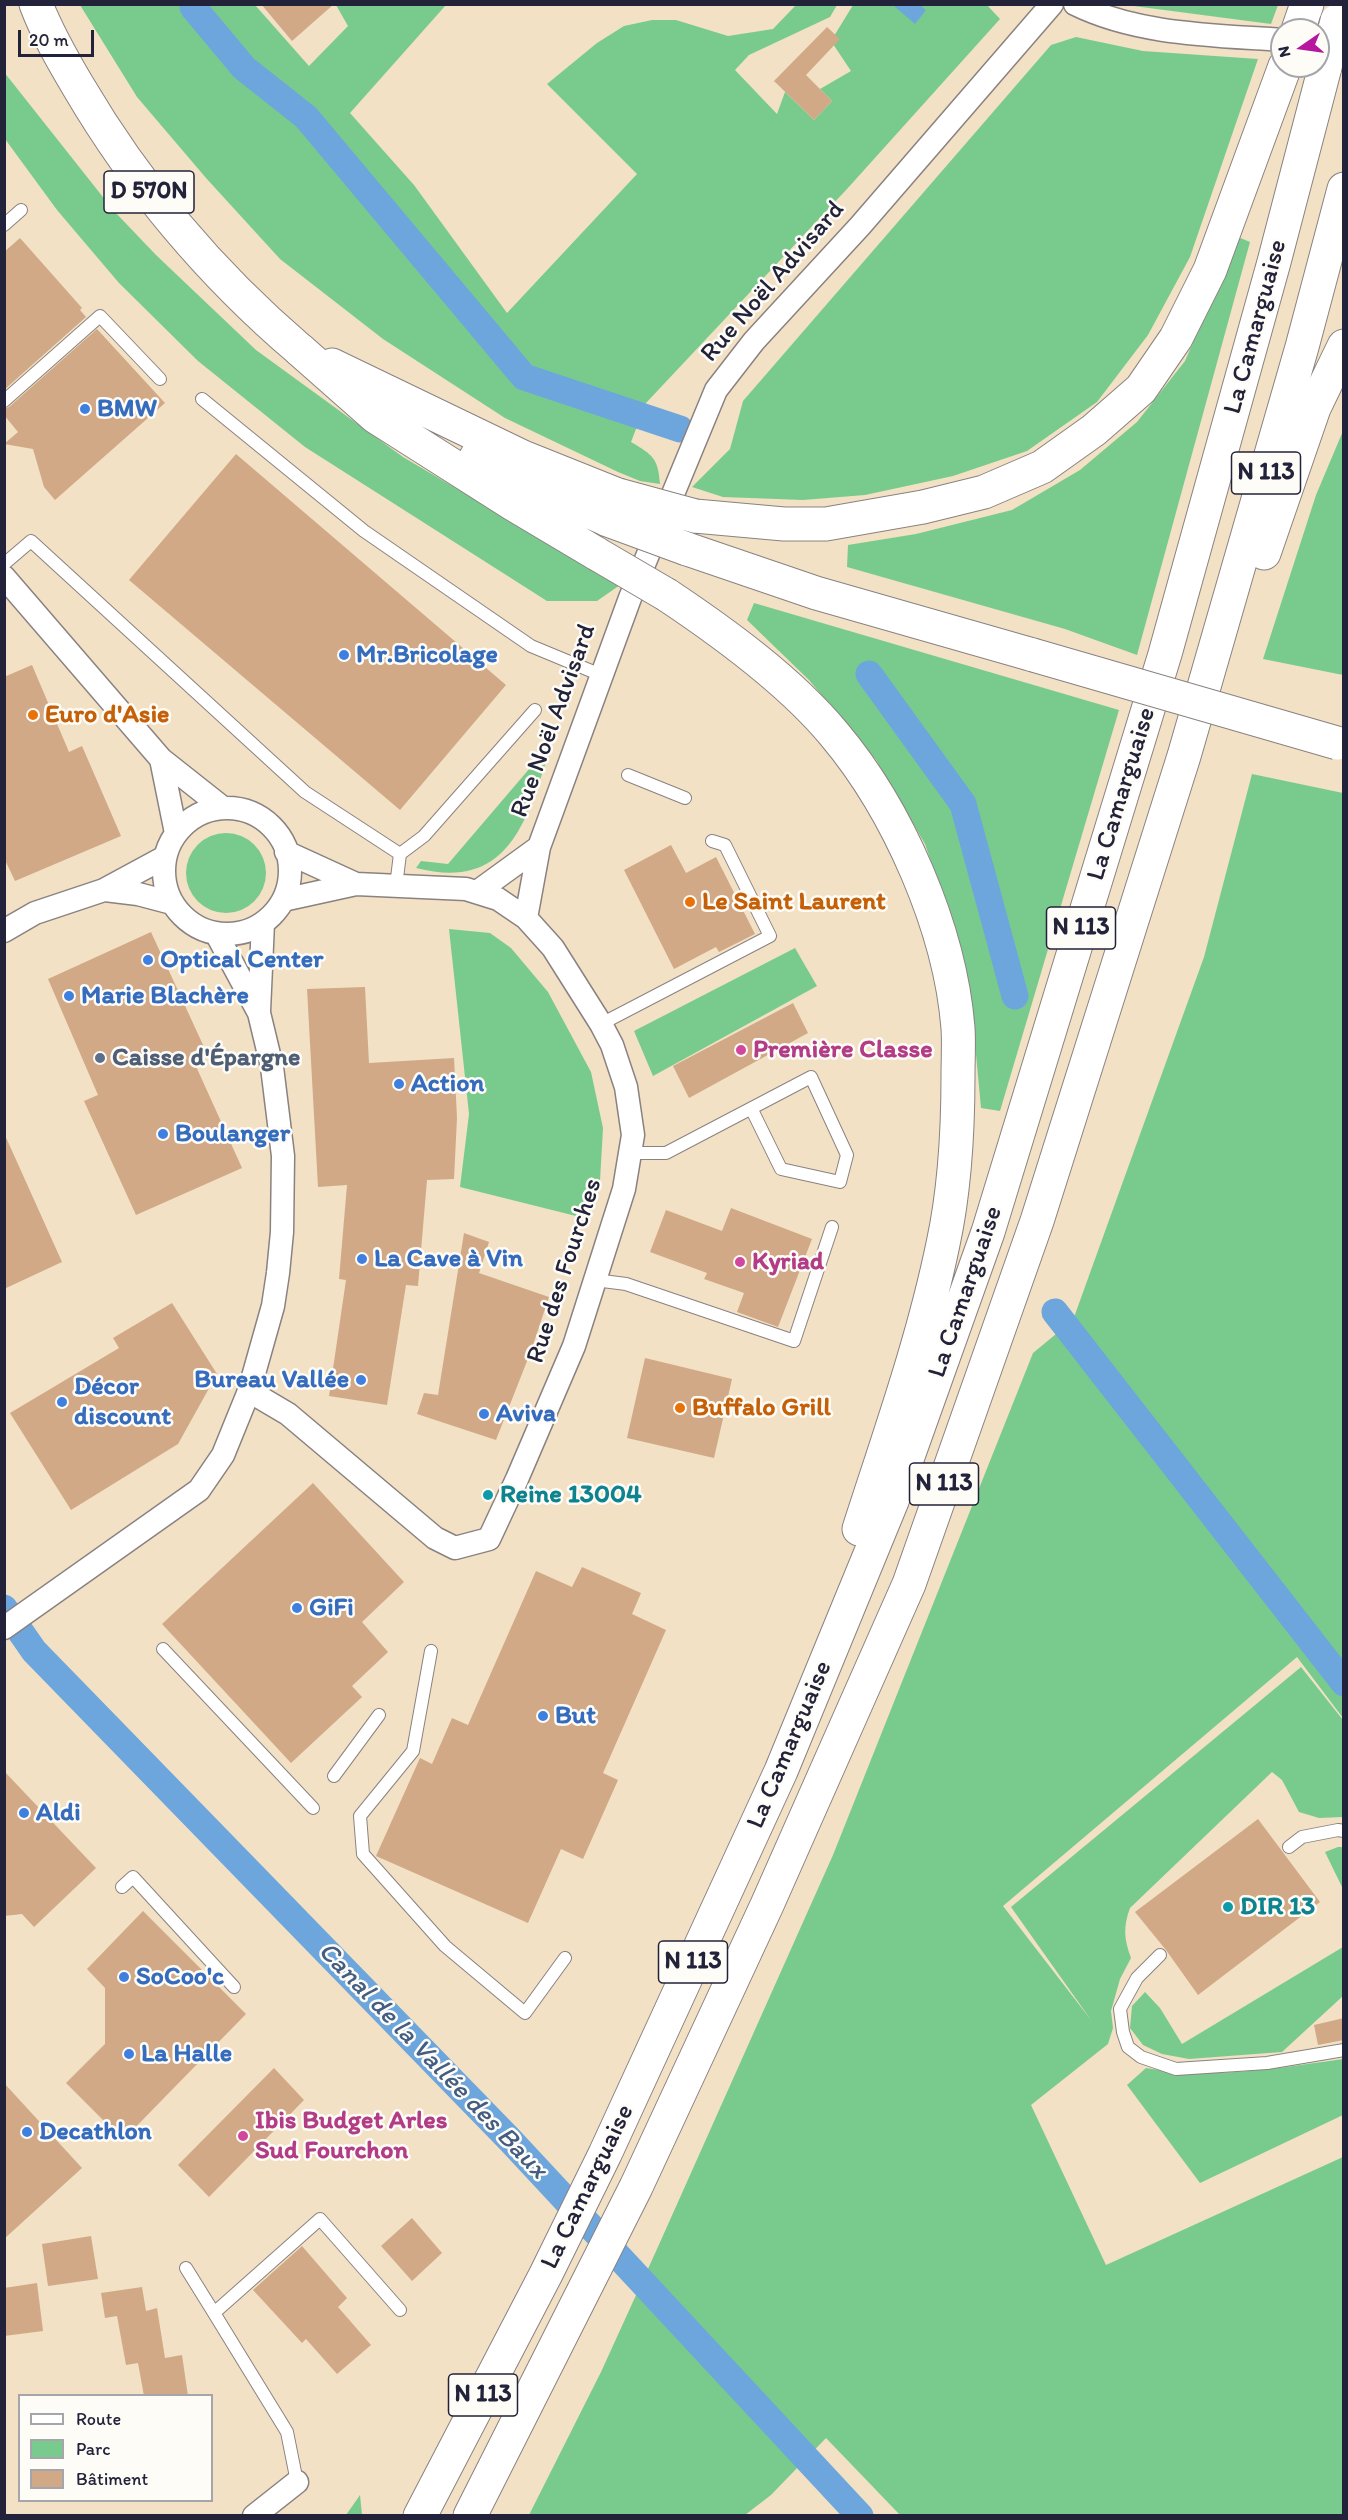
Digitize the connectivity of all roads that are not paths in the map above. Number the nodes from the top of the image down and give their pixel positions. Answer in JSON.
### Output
{"nodes":[{"id":1,"x":36,"y":4,"type":"edge"},
{"id":2,"x":1052,"y":4,"type":"edge"},
{"id":3,"x":1075,"y":4,"type":"edge"},
{"id":4,"x":1270,"y":31,"type":"edge"},
{"id":5,"x":1281,"y":78,"type":"edge"},
{"id":6,"x":1308,"y":78,"type":"edge"},
{"id":7,"x":1344,"y":189,"type":"edge"},
{"id":8,"x":21,"y":210,"type":"dead end"},
{"id":9,"x":4,"y":225,"type":"edge"},
{"id":10,"x":1344,"y":346,"type":"edge"},
{"id":11,"x":300,"y":350,"type":"junction"},
{"id":12,"x":160,"y":379,"type":"dead end"},
{"id":13,"x":202,"y":399,"type":"dead end"},
{"id":14,"x":4,"y":401,"type":"edge"},
{"id":15,"x":613,"y":507,"type":"junction"},
{"id":16,"x":4,"y":564,"type":"edge"},
{"id":17,"x":4,"y":577,"type":"edge"},
{"id":18,"x":601,"y":675,"type":"junction"},
{"id":19,"x":535,"y":710,"type":"dead end"},
{"id":20,"x":1340,"y":744,"type":"edge"},
{"id":21,"x":1184,"y":756,"type":"junction"},
{"id":22,"x":161,"y":759,"type":"junction"},
{"id":23,"x":628,"y":775,"type":"dead end"},
{"id":24,"x":685,"y":798,"type":"dead end"},
{"id":25,"x":223,"y":808,"type":"junction"},
{"id":26,"x":176,"y":833,"type":"junction"},
{"id":27,"x":712,"y":842,"type":"dead end"},
{"id":28,"x":538,"y":847,"type":"junction"},
{"id":29,"x":286,"y":852,"type":"junction"},
{"id":30,"x":400,"y":854,"type":"junction"},
{"id":31,"x":165,"y":858,"type":"junction"},
{"id":32,"x":356,"y":884,"type":"junction"},
{"id":33,"x":396,"y":885,"type":"junction"},
{"id":34,"x":104,"y":890,"type":"junction"},
{"id":35,"x":477,"y":892,"type":"junction"},
{"id":36,"x":283,"y":900,"type":"junction"},
{"id":37,"x":172,"y":903,"type":"junction"},
{"id":38,"x":526,"y":918,"type":"junction"},
{"id":39,"x":263,"y":923,"type":"junction"},
{"id":40,"x":4,"y":931,"type":"edge"},
{"id":41,"x":216,"y":933,"type":"junction"},
{"id":42,"x":259,"y":1013,"type":"junction"},
{"id":43,"x":602,"y":1024,"type":"junction"},
{"id":44,"x":752,"y":1110,"type":"junction"},
{"id":45,"x":630,"y":1153,"type":"junction"},
{"id":46,"x":832,"y":1227,"type":"dead end"},
{"id":47,"x":595,"y":1280,"type":"junction"},
{"id":48,"x":249,"y":1391,"type":"junction"},
{"id":49,"x":4,"y":1628,"type":"edge"},
{"id":50,"x":163,"y":1649,"type":"dead end"},
{"id":51,"x":431,"y":1651,"type":"dead end"},
{"id":52,"x":379,"y":1715,"type":"dead end"},
{"id":53,"x":781,"y":1771,"type":"junction"},
{"id":54,"x":334,"y":1776,"type":"dead end"},
{"id":55,"x":314,"y":1808,"type":"dead end"},
{"id":56,"x":1344,"y":1831,"type":"edge"},
{"id":57,"x":1289,"y":1847,"type":"dead end"},
{"id":58,"x":122,"y":1887,"type":"dead end"},
{"id":59,"x":1161,"y":1955,"type":"dead end"},
{"id":60,"x":565,"y":1958,"type":"dead end"},
{"id":61,"x":234,"y":1987,"type":"dead end"},
{"id":62,"x":1344,"y":2050,"type":"edge"},
{"id":63,"x":186,"y":2268,"type":"dead end"},
{"id":64,"x":400,"y":2310,"type":"dead end"},
{"id":65,"x":214,"y":2313,"type":"junction"},
{"id":66,"x":297,"y":2482,"type":"joint"},
{"id":67,"x":254,"y":2516,"type":"edge"},
{"id":68,"x":420,"y":2516,"type":"edge"},
{"id":69,"x":470,"y":2516,"type":"edge"}],
"edges":[{"from":1,"to":11,"type":"main road","number":"D 570N"},
{"from":2,"to":18,"type":"street","name":"Rue Noël Advisard"},
{"from":3,"to":4,"type":"street"},
{"from":5,"to":15,"type":"main road","bridge":true},
{"from":6,"to":53,"type":"main road","name":"La Camarguaise","number":"N 113"},
{"from":7,"to":21,"type":"main road","name":"La Camarguaise","number":"N 113"},
{"from":8,"to":9,"type":"lane"},
{"from":10,"to":21,"type":"main road"},
{"from":11,"to":15,"type":"main road"},
{"from":11,"to":53,"type":"main road","bridge":true},
{"from":12,"to":14,"type":"lane"},
{"from":13,"to":18,"type":"lane"},
{"from":15,"to":20,"type":"main road","bridge":true},
{"from":16,"to":30,"type":"lane"},
{"from":17,"to":22,"type":"street"},
{"from":18,"to":28,"type":"street","name":"Rue Noël Advisard"},
{"from":19,"to":30,"type":"lane"},
{"from":21,"to":69,"type":"main road","name":"La Camarguaise","number":"N 113"},
{"from":22,"to":25,"type":"street"},
{"from":22,"to":26,"type":"street"},
{"from":23,"to":24,"type":"lane"},
{"from":25,"to":26,"type":"street"},
{"from":25,"to":29,"type":"street"},
{"from":26,"to":31,"type":"street"},
{"from":27,"to":43,"type":"lane"},
{"from":28,"to":35,"type":"street","name":"Rue Noël Advisard"},
{"from":28,"to":38,"type":"street","name":"Rue Noël Advisard"},
{"from":29,"to":32,"type":"street","name":"Rue des Fourches"},
{"from":29,"to":36,"type":"street"},
{"from":30,"to":33,"type":"lane"},
{"from":31,"to":34,"type":"street"},
{"from":31,"to":37,"type":"street"},
{"from":32,"to":33,"type":"street","name":"Rue des Fourches"},
{"from":32,"to":36,"type":"street","name":"Rue des Fourches"},
{"from":33,"to":35,"type":"street","name":"Rue des Fourches"},
{"from":34,"to":37,"type":"street"},
{"from":34,"to":40,"type":"street"},
{"from":35,"to":38,"type":"street","name":"Rue des Fourches"},
{"from":36,"to":39,"type":"street"},
{"from":37,"to":41,"type":"street"},
{"from":38,"to":43,"type":"street","name":"Rue des Fourches"},
{"from":39,"to":41,"type":"street"},
{"from":39,"to":42,"type":"street"},
{"from":41,"to":42,"type":"street"},
{"from":42,"to":48,"type":"street"},
{"from":43,"to":45,"type":"street","name":"Rue des Fourches"},
{"from":44,"to":44,"type":"lane"},
{"from":44,"to":45,"type":"lane"},
{"from":45,"to":47,"type":"street","name":"Rue des Fourches"},
{"from":46,"to":47,"type":"lane"},
{"from":47,"to":48,"type":"street","name":"Rue des Fourches"},
{"from":48,"to":49,"type":"street"},
{"from":50,"to":55,"type":"lane"},
{"from":51,"to":60,"type":"lane"},
{"from":52,"to":54,"type":"lane"},
{"from":53,"to":68,"type":"main road","name":"La Camarguaise","number":"N 113"},
{"from":56,"to":57,"type":"lane"},
{"from":58,"to":61,"type":"lane"},
{"from":59,"to":62,"type":"lane"},
{"from":63,"to":65,"type":"lane"},
{"from":64,"to":65,"type":"lane"},
{"from":65,"to":66,"type":"lane"},
{"from":66,"to":67,"type":"street"}]}
